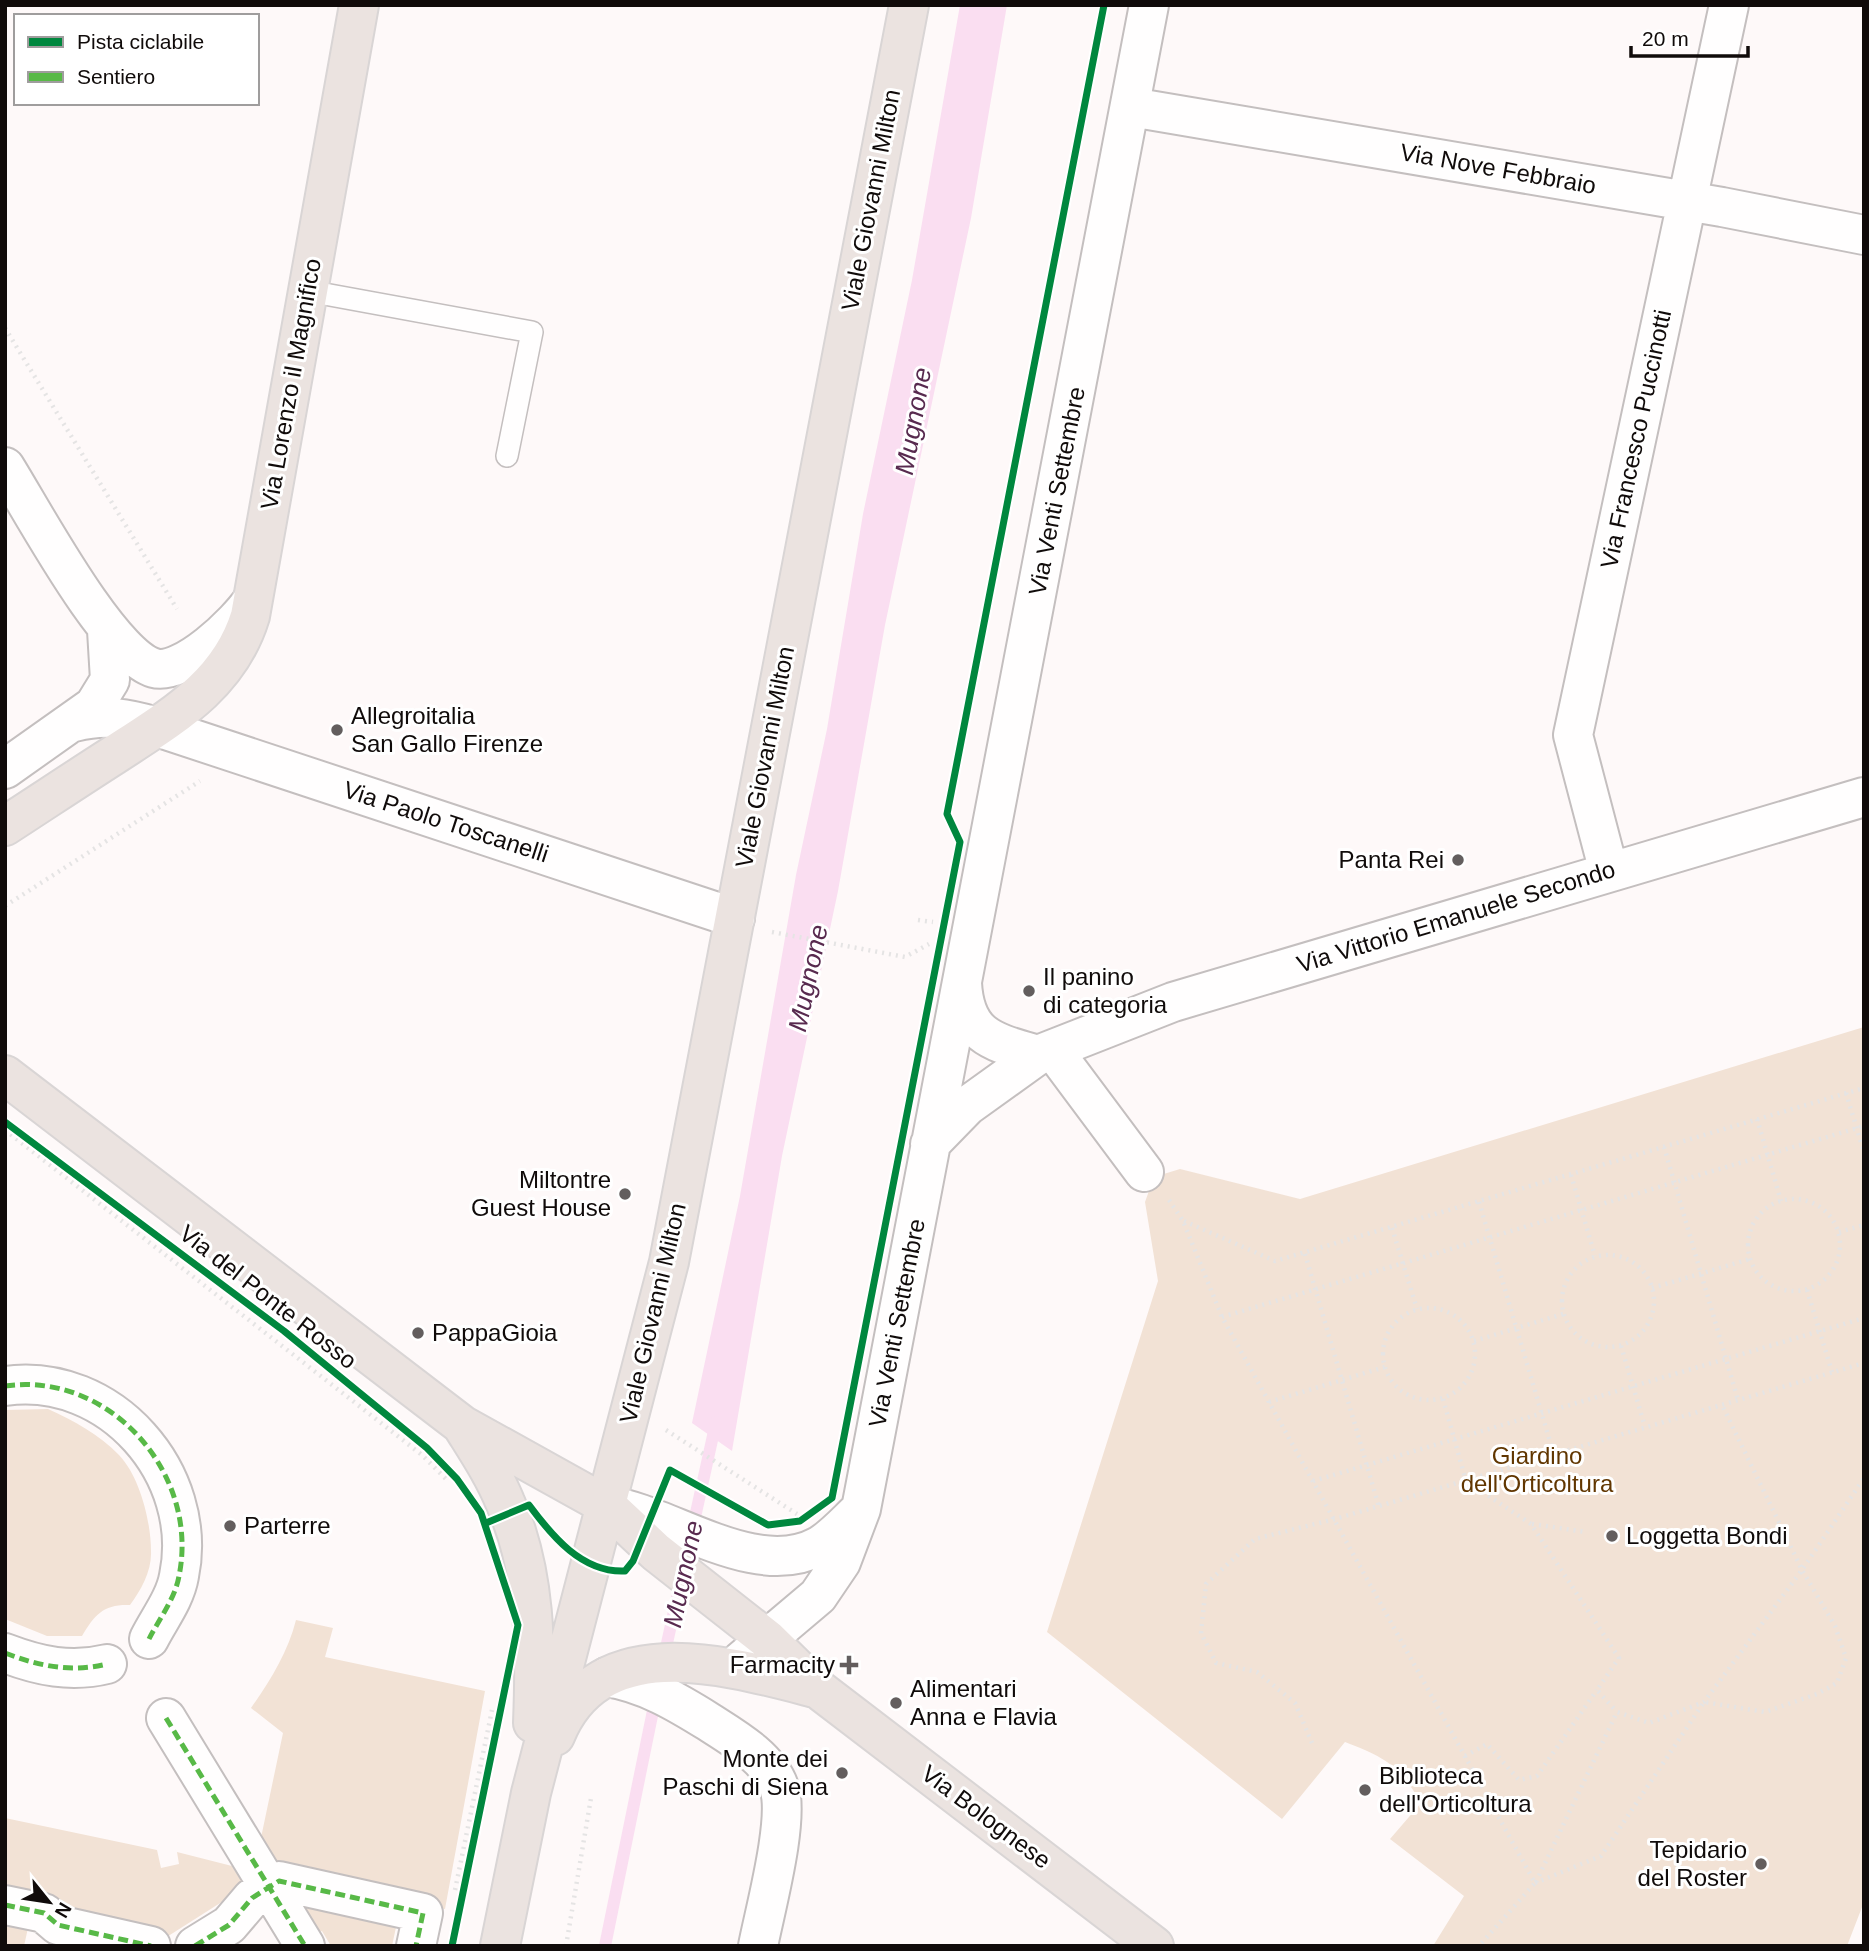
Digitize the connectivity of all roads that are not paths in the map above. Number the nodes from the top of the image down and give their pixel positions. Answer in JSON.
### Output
{"nodes":[{"id":1,"x":359,"y":5,"type":"edge"},
{"id":2,"x":909,"y":5,"type":"edge"},
{"id":3,"x":1149,"y":5,"type":"edge"},
{"id":4,"x":1729,"y":5,"type":"edge"},
{"id":5,"x":1131,"y":107,"type":"junction"},
{"id":6,"x":1687,"y":201,"type":"junction"},
{"id":7,"x":1864,"y":235,"type":"edge"},
{"id":8,"x":308,"y":291,"type":"junction"},
{"id":9,"x":507,"y":456,"type":"dead end"},
{"id":10,"x":5,"y":467,"type":"edge"},
{"id":11,"x":253,"y":601,"type":"junction"},
{"id":12,"x":107,"y":629,"type":"junction"},
{"id":13,"x":74,"y":722,"type":"junction"},
{"id":14,"x":157,"y":727,"type":"junction"},
{"id":15,"x":5,"y":769,"type":"edge"},
{"id":16,"x":1864,"y":797,"type":"edge"},
{"id":17,"x":5,"y":826,"type":"edge"},
{"id":18,"x":1609,"y":872,"type":"junction"},
{"id":19,"x":735,"y":918,"type":"junction"},
{"id":20,"x":961,"y":976,"type":"junction"},
{"id":21,"x":1045,"y":1053,"type":"junction"},
{"id":22,"x":5,"y":1075,"type":"edge"},
{"id":23,"x":930,"y":1144,"type":"junction"},
{"id":24,"x":1144,"y":1172,"type":"road end"},
{"id":25,"x":5,"y":1386,"type":"edge"},
{"id":26,"x":462,"y":1425,"type":"junction"},
{"id":27,"x":606,"y":1505,"type":"junction"},
{"id":28,"x":861,"y":1509,"type":"junction"},
{"id":29,"x":660,"y":1537,"type":"junction"},
{"id":30,"x":149,"y":1639,"type":"dead end"},
{"id":31,"x":769,"y":1648,"type":"junction"},
{"id":32,"x":5,"y":1653,"type":"edge"},
{"id":33,"x":107,"y":1664,"type":"dead end"},
{"id":34,"x":620,"y":1675,"type":"junction"},
{"id":35,"x":166,"y":1718,"type":"dead end"},
{"id":36,"x":531,"y":1793,"type":"junction"},
{"id":37,"x":269,"y":1887,"type":"junction"},
{"id":38,"x":5,"y":1905,"type":"edge"},
{"id":39,"x":151,"y":1946,"type":"edge"},
{"id":40,"x":195,"y":1946,"type":"edge"},
{"id":41,"x":305,"y":1946,"type":"edge"},
{"id":42,"x":416,"y":1946,"type":"edge"},
{"id":43,"x":500,"y":1946,"type":"edge"},
{"id":44,"x":758,"y":1946,"type":"edge"},
{"id":45,"x":1154,"y":1946,"type":"edge"}],
"edges":[{"from":1,"to":8,"type":"main road","name":"Via Lorenzo il Magnifico"},
{"from":2,"to":19,"type":"main road","name":"Viale Giovanni Milton"},
{"from":3,"to":5,"type":"street","name":"Via Venti Settembre"},
{"from":4,"to":6,"type":"street","name":"Via Francesco Puccinotti"},
{"from":5,"to":6,"type":"street","name":"Via Nove Febbraio"},
{"from":5,"to":20,"type":"street","name":"Via Venti Settembre"},
{"from":6,"to":7,"type":"street","name":"Via Nove Febbraio"},
{"from":6,"to":18,"type":"street","name":"Via Francesco Puccinotti"},
{"from":8,"to":9,"type":"lane"},
{"from":8,"to":11,"type":"main road","name":"Via Lorenzo il Magnifico"},
{"from":10,"to":12,"type":"street"},
{"from":11,"to":12,"type":"street"},
{"from":11,"to":14,"type":"main road","name":"Via Lorenzo il Magnifico"},
{"from":12,"to":13,"type":"street"},
{"from":13,"to":14,"type":"street","name":"Via Paolo Toscanelli"},
{"from":13,"to":15,"type":"street"},
{"from":14,"to":17,"type":"main road","name":"Via Lorenzo il Magnifico"},
{"from":14,"to":19,"type":"street","name":"Via Paolo Toscanelli"},
{"from":16,"to":18,"type":"street","name":"Via Vittorio Emanuele Secondo"},
{"from":18,"to":21,"type":"street","name":"Via Vittorio Emanuele Secondo"},
{"from":19,"to":27,"type":"main road","name":"Viale Giovanni Milton"},
{"from":20,"to":21,"type":"street","name":"Via Venti Settembre"},
{"from":20,"to":23,"type":"street","name":"Via Venti Settembre"},
{"from":21,"to":23,"type":"street","name":"Via Vittorio Emanuele Secondo"},
{"from":21,"to":24,"type":"street"},
{"from":22,"to":26,"type":"main road","name":"Via del Ponte Rosso"},
{"from":23,"to":28,"type":"street","name":"Via Venti Settembre"},
{"from":25,"to":30,"type":"street"},
{"from":26,"to":27,"type":"main road","name":"Via del Ponte Rosso"},
{"from":26,"to":36,"type":"main road"},
{"from":27,"to":29,"type":"main road","name":"Via del Ponte Rosso"},
{"from":27,"to":36,"type":"main road","name":"Viale Giovanni Milton"},
{"from":28,"to":29,"type":"street"},
{"from":28,"to":31,"type":"street","name":"Via Venti Settembre"},
{"from":29,"to":31,"type":"main road","name":"Via del Ponte Rosso"},
{"from":31,"to":34,"type":"main road"},
{"from":31,"to":45,"type":"main road","name":"Via Bolognese"},
{"from":32,"to":33,"type":"street"},
{"from":34,"to":36,"type":"main road"},
{"from":34,"to":44,"type":"street"},
{"from":35,"to":37,"type":"street"},
{"from":36,"to":43,"type":"main road"},
{"from":37,"to":40,"type":"street"},
{"from":37,"to":41,"type":"street"},
{"from":37,"to":42,"type":"street"},
{"from":38,"to":39,"type":"street"}]}
